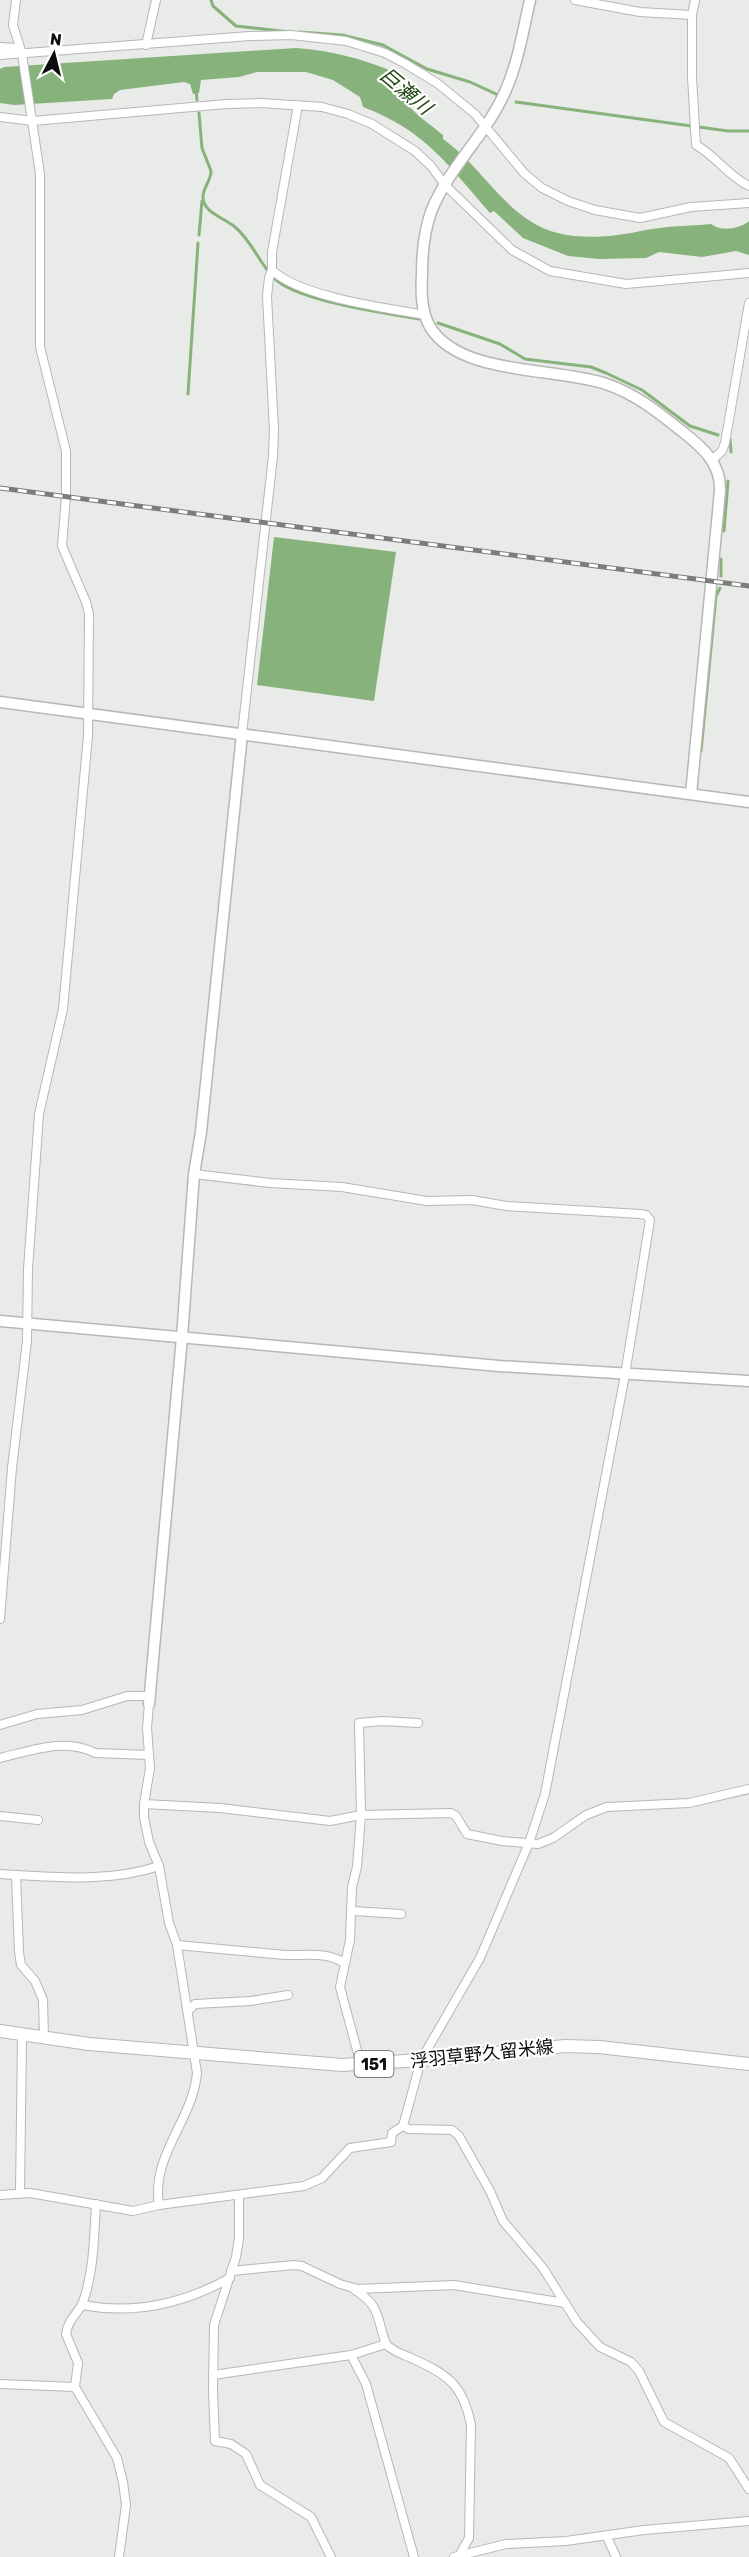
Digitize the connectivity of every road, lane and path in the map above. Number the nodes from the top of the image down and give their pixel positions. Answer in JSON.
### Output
{"nodes":[{"id":1,"x":16,"y":0,"type":"edge"},
{"id":2,"x":156,"y":0,"type":"edge"},
{"id":3,"x":530,"y":0,"type":"edge"},
{"id":4,"x":575,"y":0,"type":"edge"},
{"id":5,"x":695,"y":0,"type":"edge"},
{"id":6,"x":692,"y":15,"type":"junction"},
{"id":7,"x":146,"y":45,"type":"junction"},
{"id":8,"x":0,"y":47,"type":"edge"},
{"id":9,"x":21,"y":51,"type":"junction"},
{"id":10,"x":0,"y":55,"type":"edge"},
{"id":11,"x":298,"y":105,"type":"junction"},
{"id":12,"x":0,"y":117,"type":"edge"},
{"id":13,"x":32,"y":119,"type":"junction"},
{"id":14,"x":484,"y":127,"type":"junction"},
{"id":15,"x":446,"y":183,"type":"junction"},
{"id":16,"x":749,"y":186,"type":"edge"},
{"id":17,"x":749,"y":203,"type":"edge"},
{"id":18,"x":749,"y":273,"type":"edge"},
{"id":19,"x":271,"y":274,"type":"junction"},
{"id":20,"x":749,"y":303,"type":"edge"},
{"id":21,"x":425,"y":315,"type":"junction"},
{"id":22,"x":712,"y":460,"type":"junction"},
{"id":23,"x":0,"y":702,"type":"edge"},
{"id":24,"x":89,"y":714,"type":"junction"},
{"id":25,"x":243,"y":734,"type":"junction"},
{"id":26,"x":691,"y":794,"type":"junction"},
{"id":27,"x":749,"y":802,"type":"edge"},
{"id":28,"x":194,"y":1174,"type":"junction"},
{"id":29,"x":0,"y":1321,"type":"edge"},
{"id":30,"x":27,"y":1323,"type":"junction"},
{"id":31,"x":182,"y":1337,"type":"junction"},
{"id":32,"x":625,"y":1375,"type":"junction"},
{"id":33,"x":749,"y":1381,"type":"edge"},
{"id":34,"x":0,"y":1619,"type":"edge"},
{"id":35,"x":149,"y":1700,"type":"junction"},
{"id":36,"x":418,"y":1723,"type":"dead end"},
{"id":37,"x":0,"y":1725,"type":"edge"},
{"id":38,"x":149,"y":1755,"type":"junction"},
{"id":39,"x":0,"y":1758,"type":"edge"},
{"id":40,"x":749,"y":1789,"type":"edge"},
{"id":41,"x":144,"y":1804,"type":"junction"},
{"id":42,"x":362,"y":1815,"type":"junction"},
{"id":43,"x":0,"y":1816,"type":"edge"},
{"id":44,"x":38,"y":1820,"type":"dead end"},
{"id":45,"x":529,"y":1844,"type":"junction"},
{"id":46,"x":159,"y":1866,"type":"junction"},
{"id":47,"x":0,"y":1875,"type":"edge"},
{"id":48,"x":16,"y":1875,"type":"junction"},
{"id":49,"x":353,"y":1911,"type":"junction"},
{"id":50,"x":401,"y":1914,"type":"dead end"},
{"id":51,"x":177,"y":1945,"type":"junction"},
{"id":52,"x":344,"y":1963,"type":"junction"},
{"id":53,"x":288,"y":1995,"type":"dead end"},
{"id":54,"x":189,"y":2010,"type":"junction"},
{"id":55,"x":0,"y":2031,"type":"edge"},
{"id":56,"x":22,"y":2036,"type":"junction"},
{"id":57,"x":44,"y":2040,"type":"junction"},
{"id":58,"x":194,"y":2054,"type":"junction"},
{"id":59,"x":421,"y":2061,"type":"junction"},
{"id":60,"x":749,"y":2064,"type":"edge"},
{"id":61,"x":361,"y":2065,"type":"junction"},
{"id":62,"x":403,"y":2126,"type":"junction"},
{"id":63,"x":20,"y":2193,"type":"junction"},
{"id":64,"x":0,"y":2195,"type":"edge"},
{"id":65,"x":239,"y":2195,"type":"junction"},
{"id":66,"x":96,"y":2204,"type":"junction"},
{"id":67,"x":159,"y":2205,"type":"junction"},
{"id":68,"x":230,"y":2275,"type":"junction"},
{"id":69,"x":348,"y":2286,"type":"junction"},
{"id":70,"x":564,"y":2303,"type":"junction"},
{"id":71,"x":82,"y":2305,"type":"junction"},
{"id":72,"x":386,"y":2344,"type":"junction"},
{"id":73,"x":351,"y":2355,"type":"junction"},
{"id":74,"x":213,"y":2374,"type":"junction"},
{"id":75,"x":0,"y":2384,"type":"edge"},
{"id":76,"x":75,"y":2387,"type":"junction"},
{"id":77,"x":749,"y":2489,"type":"edge"},
{"id":78,"x":749,"y":2521,"type":"edge"},
{"id":79,"x":608,"y":2537,"type":"junction"},
{"id":80,"x":457,"y":2556,"type":"edge"},
{"id":81,"x":119,"y":2557,"type":"edge"},
{"id":82,"x":331,"y":2557,"type":"edge"},
{"id":83,"x":414,"y":2557,"type":"edge"},
{"id":84,"x":616,"y":2557,"type":"edge"}],
"edges":[{"from":1,"to":9,"type":"street"},
{"from":2,"to":7,"type":"street"},
{"from":3,"to":14,"type":"street"},
{"from":4,"to":6,"type":"street"},
{"from":5,"to":6,"type":"street"},
{"from":6,"to":16,"type":"street"},
{"from":7,"to":9,"type":"street"},
{"from":7,"to":14,"type":"street"},
{"from":8,"to":9,"type":"street"},
{"from":9,"to":10,"type":"street"},
{"from":9,"to":13,"type":"street"},
{"from":11,"to":13,"type":"street"},
{"from":11,"to":15,"type":"street"},
{"from":11,"to":19,"type":"street"},
{"from":12,"to":13,"type":"street"},
{"from":13,"to":24,"type":"street"},
{"from":14,"to":15,"type":"street"},
{"from":14,"to":17,"type":"street"},
{"from":15,"to":18,"type":"street"},
{"from":15,"to":21,"type":"street"},
{"from":19,"to":21,"type":"street"},
{"from":19,"to":25,"type":"street"},
{"from":20,"to":22,"type":"street"},
{"from":21,"to":22,"type":"street"},
{"from":22,"to":26,"type":"street"},
{"from":23,"to":24,"type":"street"},
{"from":24,"to":25,"type":"street"},
{"from":24,"to":30,"type":"street"},
{"from":25,"to":26,"type":"street"},
{"from":25,"to":28,"type":"street"},
{"from":26,"to":27,"type":"street"},
{"from":28,"to":31,"type":"street"},
{"from":28,"to":32,"type":"street"},
{"from":29,"to":30,"type":"street"},
{"from":30,"to":31,"type":"street"},
{"from":30,"to":34,"type":"street"},
{"from":31,"to":32,"type":"street"},
{"from":31,"to":35,"type":"street"},
{"from":32,"to":33,"type":"street"},
{"from":32,"to":45,"type":"street"},
{"from":35,"to":37,"type":"street"},
{"from":35,"to":38,"type":"street"},
{"from":36,"to":42,"type":"street"},
{"from":38,"to":39,"type":"street"},
{"from":38,"to":41,"type":"street"},
{"from":40,"to":45,"type":"street"},
{"from":41,"to":42,"type":"street"},
{"from":41,"to":46,"type":"street"},
{"from":42,"to":45,"type":"street"},
{"from":42,"to":49,"type":"street"},
{"from":43,"to":44,"type":"street"},
{"from":45,"to":59,"type":"street"},
{"from":46,"to":48,"type":"street"},
{"from":46,"to":51,"type":"street"},
{"from":47,"to":48,"type":"street"},
{"from":48,"to":57,"type":"street"},
{"from":49,"to":50,"type":"street"},
{"from":49,"to":52,"type":"street"},
{"from":51,"to":52,"type":"street"},
{"from":51,"to":54,"type":"street"},
{"from":52,"to":61,"type":"street"},
{"from":53,"to":54,"type":"street"},
{"from":54,"to":58,"type":"street"},
{"from":55,"to":56,"type":"main road","name":"浮羽草野久留米線","number":"151"},
{"from":56,"to":57,"type":"main road","name":"浮羽草野久留米線","number":"151"},
{"from":56,"to":63,"type":"street"},
{"from":57,"to":58,"type":"main road","name":"浮羽草野久留米線","number":"151"},
{"from":58,"to":61,"type":"main road","name":"浮羽草野久留米線","number":"151"},
{"from":58,"to":67,"type":"street"},
{"from":59,"to":60,"type":"main road","name":"浮羽草野久留米線","number":"151"},
{"from":59,"to":61,"type":"main road","name":"浮羽草野久留米線","number":"151"},
{"from":59,"to":62,"type":"street"},
{"from":62,"to":65,"type":"street"},
{"from":62,"to":70,"type":"street"},
{"from":63,"to":64,"type":"street"},
{"from":63,"to":66,"type":"street"},
{"from":65,"to":67,"type":"street"},
{"from":65,"to":68,"type":"street"},
{"from":66,"to":67,"type":"street"},
{"from":66,"to":71,"type":"street"},
{"from":68,"to":69,"type":"street"},
{"from":68,"to":71,"type":"street"},
{"from":68,"to":74,"type":"street"},
{"from":69,"to":70,"type":"street"},
{"from":69,"to":72,"type":"street"},
{"from":70,"to":77,"type":"street"},
{"from":71,"to":76,"type":"street"},
{"from":72,"to":73,"type":"street"},
{"from":72,"to":80,"type":"street"},
{"from":73,"to":74,"type":"street"},
{"from":73,"to":83,"type":"street"},
{"from":74,"to":82,"type":"street"},
{"from":75,"to":76,"type":"street"},
{"from":76,"to":81,"type":"street"},
{"from":78,"to":79,"type":"street"},
{"from":79,"to":80,"type":"street"},
{"from":79,"to":84,"type":"street"}]}
